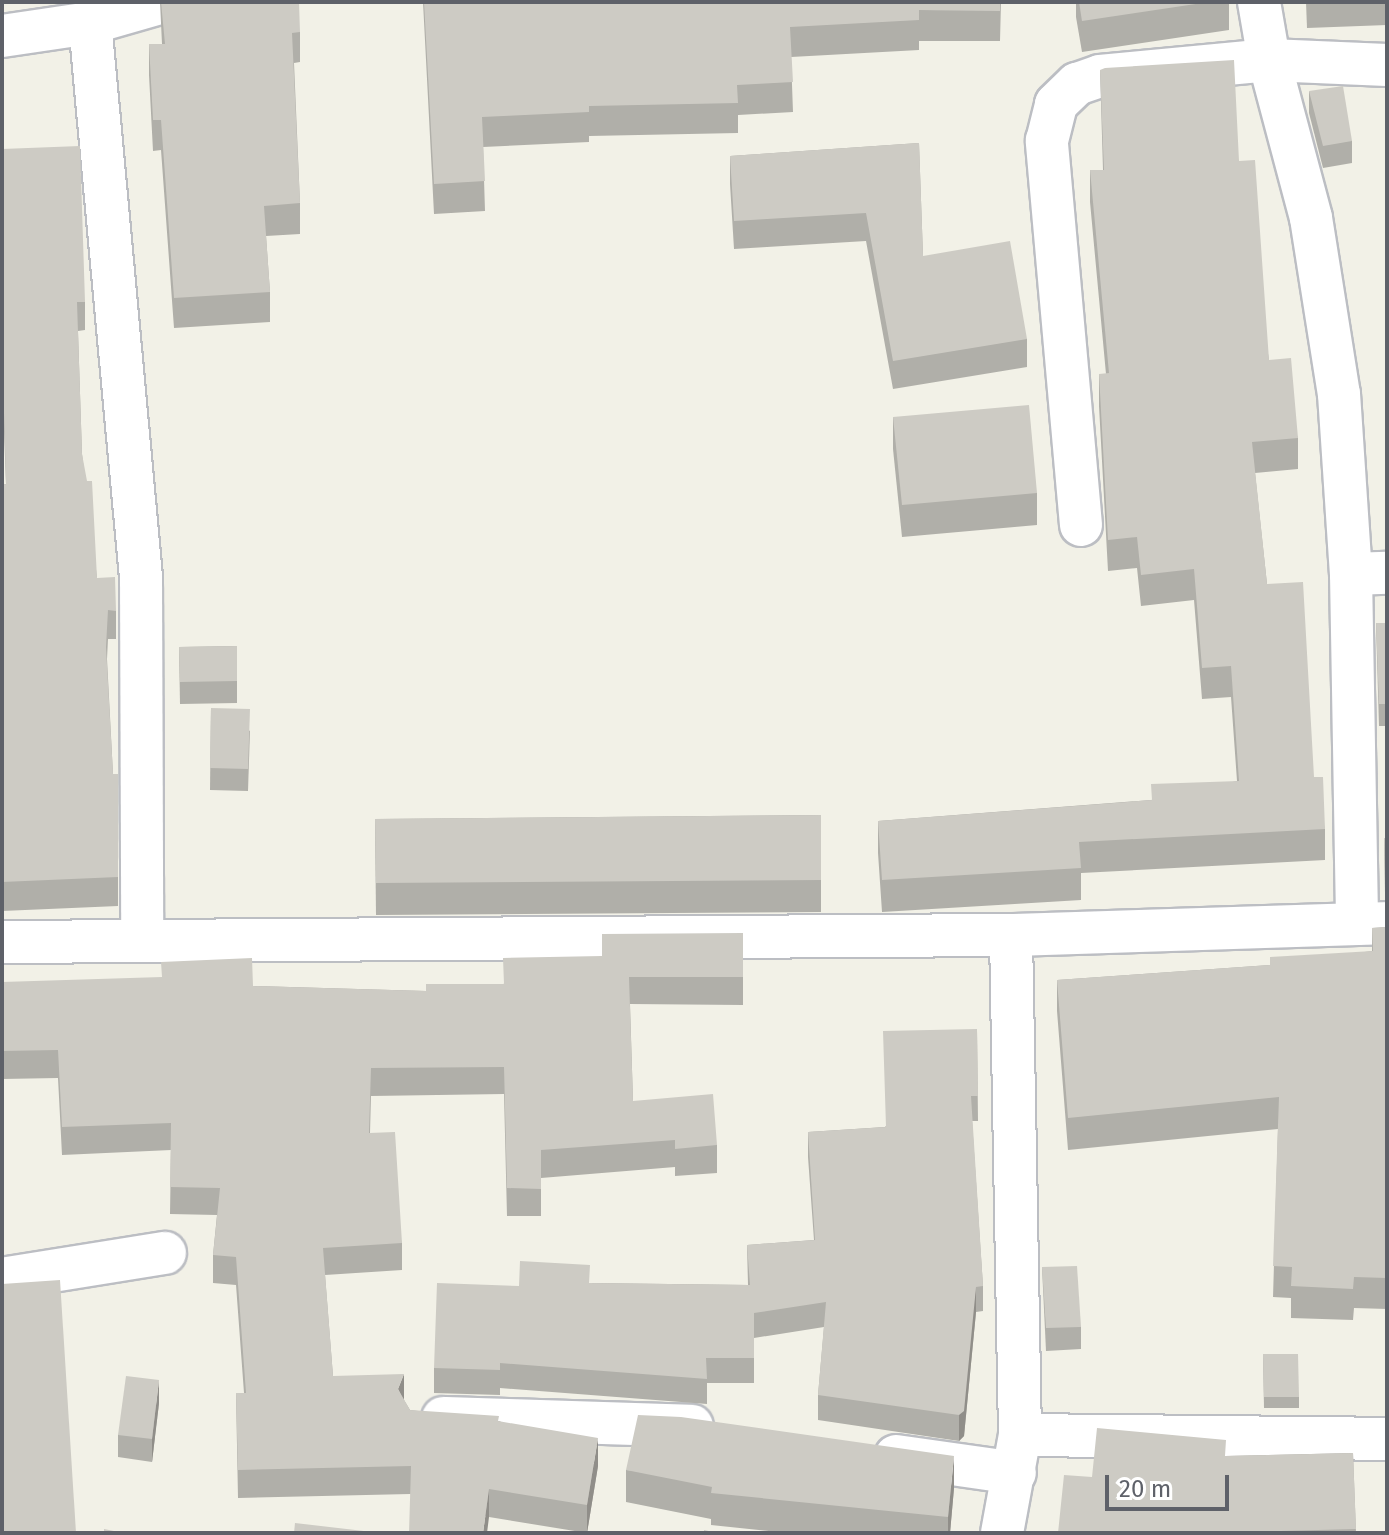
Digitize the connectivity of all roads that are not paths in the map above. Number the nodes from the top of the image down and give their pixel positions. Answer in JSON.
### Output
{"nodes":[{"id":1,"x":163,"y":2,"type":"edge"},
{"id":2,"x":1259,"y":2,"type":"edge"},
{"id":3,"x":90,"y":23,"type":"junction"},
{"id":4,"x":2,"y":36,"type":"edge"},
{"id":5,"x":1269,"y":60,"type":"junction"},
{"id":6,"x":1387,"y":65,"type":"edge"},
{"id":7,"x":1081,"y":525,"type":"dead end"},
{"id":8,"x":1369,"y":573,"type":"edge"},
{"id":9,"x":1372,"y":923,"type":"edge"},
{"id":10,"x":1011,"y":935,"type":"junction"},
{"id":11,"x":142,"y":941,"type":"junction"},
{"id":12,"x":2,"y":942,"type":"edge"},
{"id":13,"x":165,"y":1253,"type":"dead end"},
{"id":14,"x":2,"y":1279,"type":"edge"},
{"id":15,"x":422,"y":1417,"type":"edge"},
{"id":16,"x":731,"y":1432,"type":"edge"},
{"id":17,"x":1387,"y":1439,"type":"edge"},
{"id":18,"x":857,"y":1450,"type":"edge"},
{"id":19,"x":1017,"y":1454,"type":"junction"},
{"id":20,"x":1002,"y":1533,"type":"edge"}],
"edges":[{"from":1,"to":3,"type":"street"},
{"from":2,"to":5,"type":"street"},
{"from":3,"to":4,"type":"street"},
{"from":3,"to":11,"type":"street"},
{"from":5,"to":6,"type":"street"},
{"from":5,"to":7,"type":"street"},
{"from":5,"to":8,"type":"street"},
{"from":8,"to":9,"type":"street"},
{"from":9,"to":10,"type":"street"},
{"from":10,"to":11,"type":"street"},
{"from":10,"to":19,"type":"street"},
{"from":11,"to":12,"type":"street"},
{"from":13,"to":14,"type":"street"},
{"from":15,"to":16,"type":"street"},
{"from":17,"to":19,"type":"street"},
{"from":18,"to":19,"type":"street"},
{"from":19,"to":20,"type":"street"}]}
